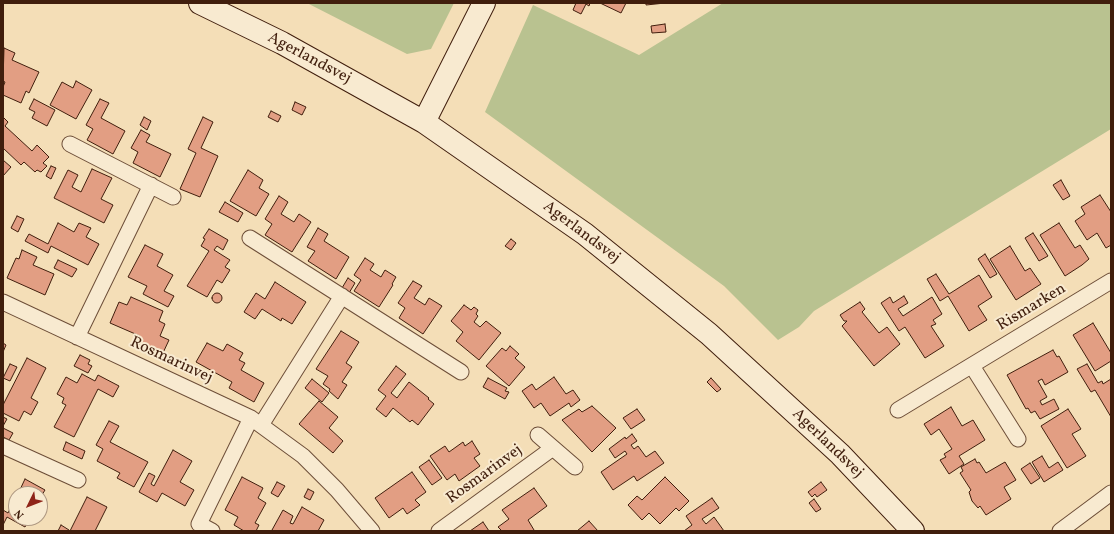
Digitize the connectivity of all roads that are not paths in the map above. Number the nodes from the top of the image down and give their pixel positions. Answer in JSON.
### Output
{"nodes":[{"id":1,"x":200,"y":3,"type":"edge"},
{"id":2,"x":484,"y":3,"type":"edge"},
{"id":3,"x":424,"y":122,"type":"junction"},
{"id":4,"x":70,"y":144,"type":"dead end"},
{"id":5,"x":151,"y":185,"type":"junction"},
{"id":6,"x":173,"y":197,"type":"dead end"},
{"id":7,"x":250,"y":238,"type":"dead end"},
{"id":8,"x":1111,"y":281,"type":"edge"},
{"id":9,"x":342,"y":296,"type":"junction"},
{"id":10,"x":3,"y":302,"type":"edge"},
{"id":11,"x":77,"y":337,"type":"junction"},
{"id":12,"x":972,"y":366,"type":"junction"},
{"id":13,"x":461,"y":372,"type":"dead end"},
{"id":14,"x":898,"y":410,"type":"dead end"},
{"id":15,"x":256,"y":422,"type":"junction"},
{"id":16,"x":538,"y":435,"type":"dead end"},
{"id":17,"x":1018,"y":439,"type":"dead end"},
{"id":18,"x":3,"y":446,"type":"edge"},
{"id":19,"x":553,"y":448,"type":"junction"},
{"id":20,"x":575,"y":467,"type":"dead end"},
{"id":21,"x":78,"y":480,"type":"dead end"},
{"id":22,"x":1111,"y":493,"type":"edge"},
{"id":23,"x":212,"y":531,"type":"edge"},
{"id":24,"x":372,"y":531,"type":"edge"},
{"id":25,"x":439,"y":531,"type":"edge"},
{"id":26,"x":913,"y":531,"type":"edge"},
{"id":27,"x":1060,"y":531,"type":"edge"}],
"edges":[{"from":1,"to":3,"type":"street","name":"Agerlandsvej"},
{"from":2,"to":3,"type":"street"},
{"from":3,"to":26,"type":"street","name":"Agerlandsvej"},
{"from":4,"to":5,"type":"street"},
{"from":5,"to":6,"type":"street"},
{"from":5,"to":11,"type":"street"},
{"from":7,"to":9,"type":"street"},
{"from":8,"to":12,"type":"street","name":"Rismarken"},
{"from":9,"to":13,"type":"street"},
{"from":9,"to":15,"type":"street"},
{"from":10,"to":11,"type":"street","name":"Rosmarinvej"},
{"from":11,"to":15,"type":"street","name":"Rosmarinvej"},
{"from":12,"to":14,"type":"street","name":"Rismarken"},
{"from":12,"to":17,"type":"street"},
{"from":15,"to":23,"type":"street"},
{"from":15,"to":24,"type":"street","name":"Rosmarinvej"},
{"from":16,"to":19,"type":"street","name":"Rosmarinvej"},
{"from":18,"to":21,"type":"street"},
{"from":19,"to":20,"type":"street","name":"Rosmarinvej"},
{"from":19,"to":25,"type":"street","name":"Rosmarinvej"},
{"from":22,"to":27,"type":"street"}]}
